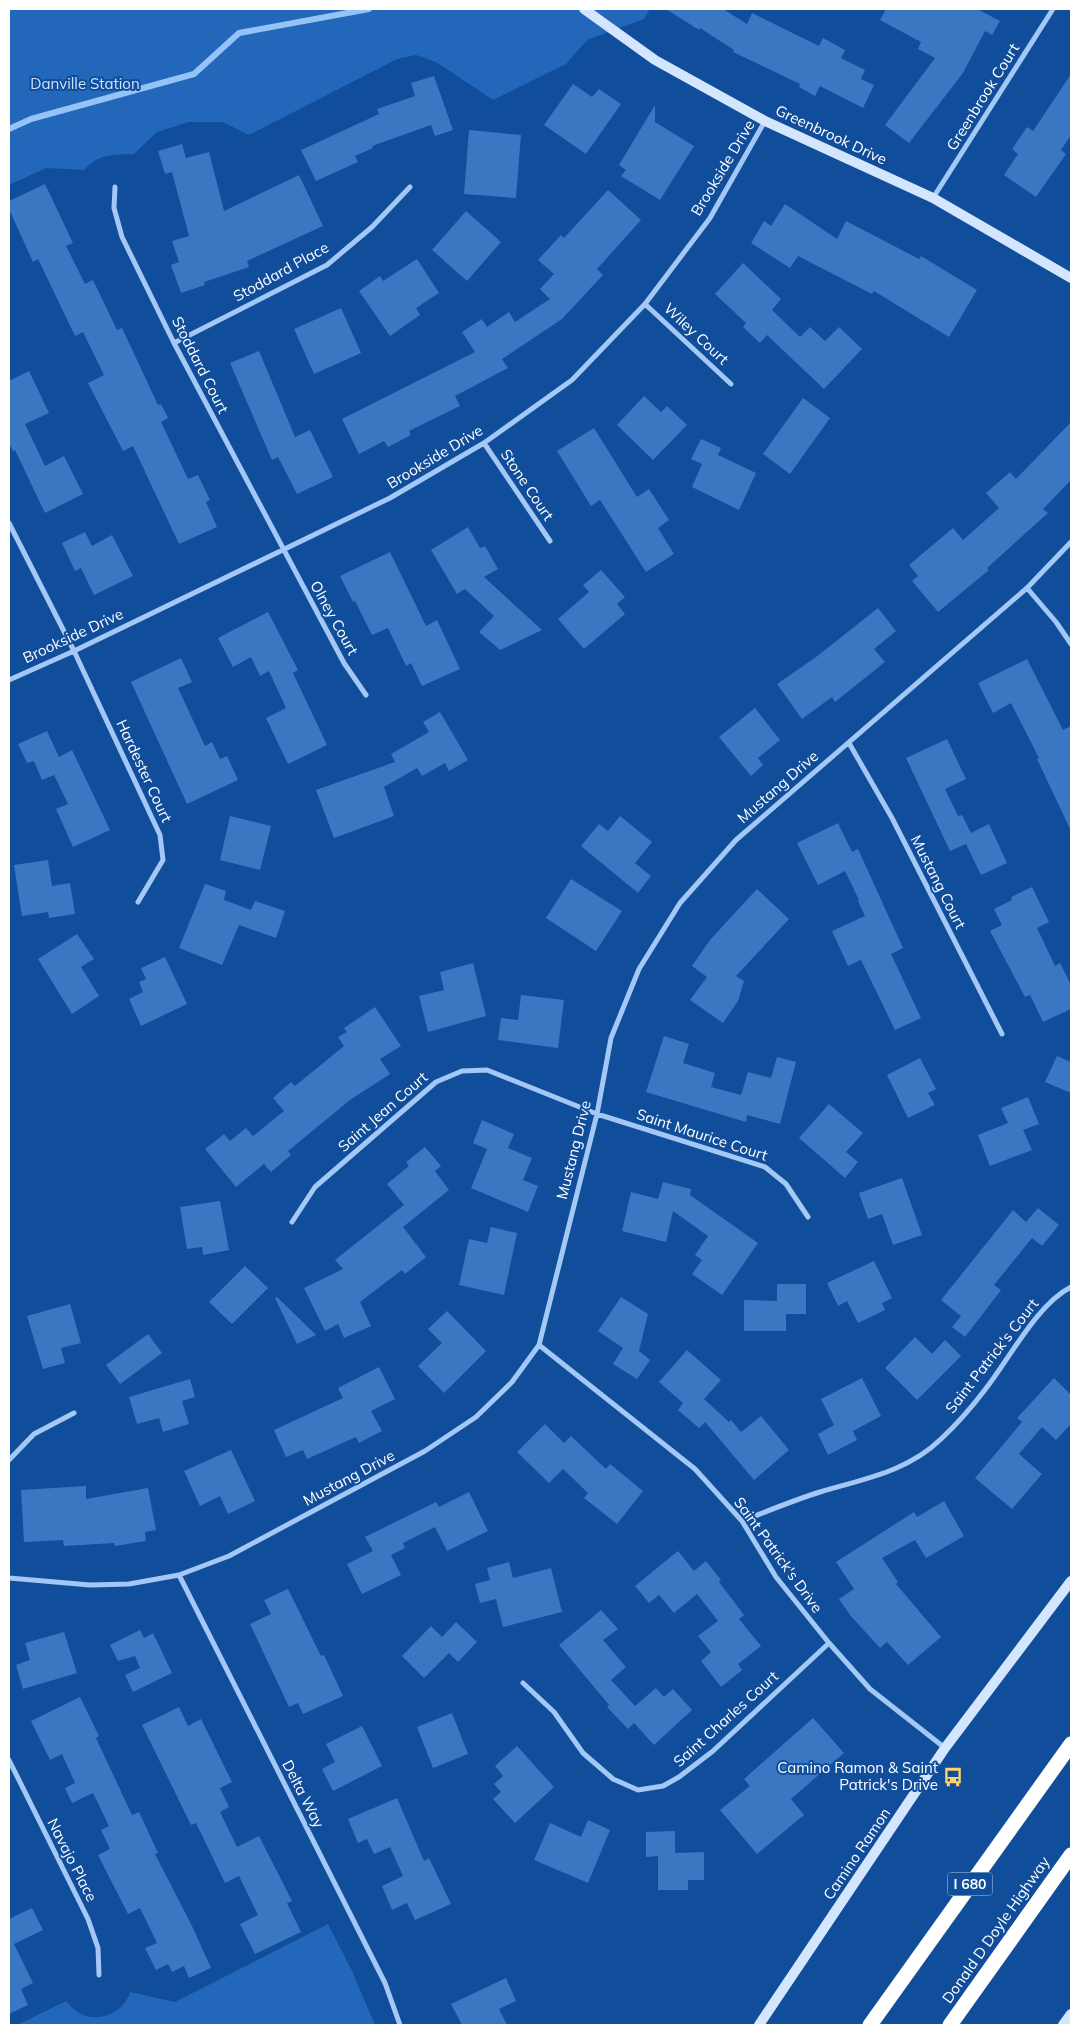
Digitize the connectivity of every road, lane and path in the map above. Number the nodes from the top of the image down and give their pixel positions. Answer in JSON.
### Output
{"nodes":[{"id":1,"x":584,"y":9,"type":"edge"},
{"id":2,"x":1053,"y":9,"type":"edge"},
{"id":3,"x":766,"y":121,"type":"junction"},
{"id":4,"x":114,"y":186,"type":"dead end"},
{"id":5,"x":410,"y":187,"type":"dead end"},
{"id":6,"x":933,"y":198,"type":"junction"},
{"id":7,"x":1071,"y":278,"type":"edge"},
{"id":8,"x":645,"y":304,"type":"junction"},
{"id":9,"x":174,"y":343,"type":"junction"},
{"id":10,"x":731,"y":384,"type":"dead end"},
{"id":11,"x":484,"y":443,"type":"junction"},
{"id":12,"x":9,"y":524,"type":"edge"},
{"id":13,"x":550,"y":542,"type":"dead end"},
{"id":14,"x":1071,"y":542,"type":"edge"},
{"id":15,"x":282,"y":550,"type":"junction"},
{"id":16,"x":1027,"y":588,"type":"junction"},
{"id":17,"x":1071,"y":644,"type":"edge"},
{"id":18,"x":74,"y":651,"type":"junction"},
{"id":19,"x":9,"y":680,"type":"edge"},
{"id":20,"x":366,"y":695,"type":"dead end"},
{"id":21,"x":849,"y":743,"type":"junction"},
{"id":22,"x":138,"y":902,"type":"dead end"},
{"id":23,"x":1002,"y":1034,"type":"dead end"},
{"id":24,"x":597,"y":1114,"type":"junction"},
{"id":25,"x":808,"y":1217,"type":"dead end"},
{"id":26,"x":292,"y":1222,"type":"dead end"},
{"id":27,"x":1071,"y":1287,"type":"edge"},
{"id":28,"x":539,"y":1345,"type":"junction"},
{"id":29,"x":74,"y":1413,"type":"dead end"},
{"id":30,"x":9,"y":1460,"type":"edge"},
{"id":31,"x":742,"y":1521,"type":"junction"},
{"id":32,"x":179,"y":1575,"type":"junction"},
{"id":33,"x":9,"y":1578,"type":"edge"},
{"id":34,"x":1071,"y":1581,"type":"edge"},
{"id":35,"x":829,"y":1643,"type":"junction"},
{"id":36,"x":523,"y":1682,"type":"dead end"},
{"id":37,"x":1071,"y":1744,"type":"edge"},
{"id":38,"x":946,"y":1748,"type":"junction"},
{"id":39,"x":9,"y":1760,"type":"edge"},
{"id":40,"x":1071,"y":1855,"type":"edge"},
{"id":41,"x":99,"y":1975,"type":"dead end"},
{"id":42,"x":1071,"y":2014,"type":"edge"},
{"id":43,"x":400,"y":2025,"type":"edge"},
{"id":44,"x":759,"y":2025,"type":"edge"},
{"id":45,"x":870,"y":2025,"type":"edge"},
{"id":46,"x":950,"y":2025,"type":"edge"},
{"id":47,"x":1063,"y":2025,"type":"edge"}],
"edges":[{"from":1,"to":3,"type":"street","name":"Greenbrook Drive"},
{"from":2,"to":6,"type":"street","name":"Greenbrook Court"},
{"from":3,"to":6,"type":"street","name":"Greenbrook Drive"},
{"from":3,"to":8,"type":"street","name":"Brookside Drive"},
{"from":4,"to":9,"type":"street","name":"Stoddard Court"},
{"from":5,"to":9,"type":"street","name":"Stoddard Place"},
{"from":6,"to":7,"type":"street","name":"Greenbrook Drive"},
{"from":8,"to":10,"type":"street","name":"Wiley Court"},
{"from":8,"to":11,"type":"street","name":"Brookside Drive"},
{"from":9,"to":15,"type":"street","name":"Stoddard Court"},
{"from":11,"to":13,"type":"street","name":"Stone Court"},
{"from":11,"to":15,"type":"street","name":"Brookside Drive"},
{"from":12,"to":18,"type":"street","name":"Hardester Court"},
{"from":14,"to":16,"type":"street","name":"Mustang Drive"},
{"from":15,"to":18,"type":"street","name":"Brookside Drive"},
{"from":15,"to":20,"type":"street","name":"Olney Court"},
{"from":16,"to":17,"type":"street"},
{"from":16,"to":21,"type":"street","name":"Mustang Drive"},
{"from":18,"to":19,"type":"street","name":"Brookside Drive"},
{"from":18,"to":22,"type":"street","name":"Hardester Court"},
{"from":21,"to":23,"type":"street","name":"Mustang Court"},
{"from":21,"to":24,"type":"street","name":"Mustang Drive"},
{"from":24,"to":25,"type":"street","name":"Saint Maurice Court"},
{"from":24,"to":26,"type":"street","name":"Saint Jean Court"},
{"from":24,"to":28,"type":"street","name":"Mustang Drive"},
{"from":27,"to":31,"type":"street","name":"Saint Patrick's Court"},
{"from":28,"to":31,"type":"street","name":"Saint Patrick's Drive"},
{"from":28,"to":32,"type":"street","name":"Mustang Drive"},
{"from":29,"to":30,"type":"street"},
{"from":31,"to":35,"type":"street","name":"Saint Patrick's Drive"},
{"from":32,"to":33,"type":"street","name":"Mustang Drive"},
{"from":32,"to":43,"type":"street","name":"Delta Way"},
{"from":34,"to":38,"type":"street","name":"Camino Ramon"},
{"from":35,"to":36,"type":"street","name":"Saint Charles Court"},
{"from":35,"to":38,"type":"street","name":"Saint Patrick's Drive"},
{"from":37,"to":45,"type":"highway","number":"I 680"},
{"from":38,"to":44,"type":"street","name":"Camino Ramon"},
{"from":39,"to":41,"type":"street","name":"Navajo Place"},
{"from":40,"to":46,"type":"highway","name":"Donald D Doyle Highway"},
{"from":42,"to":47,"type":"street"}]}
